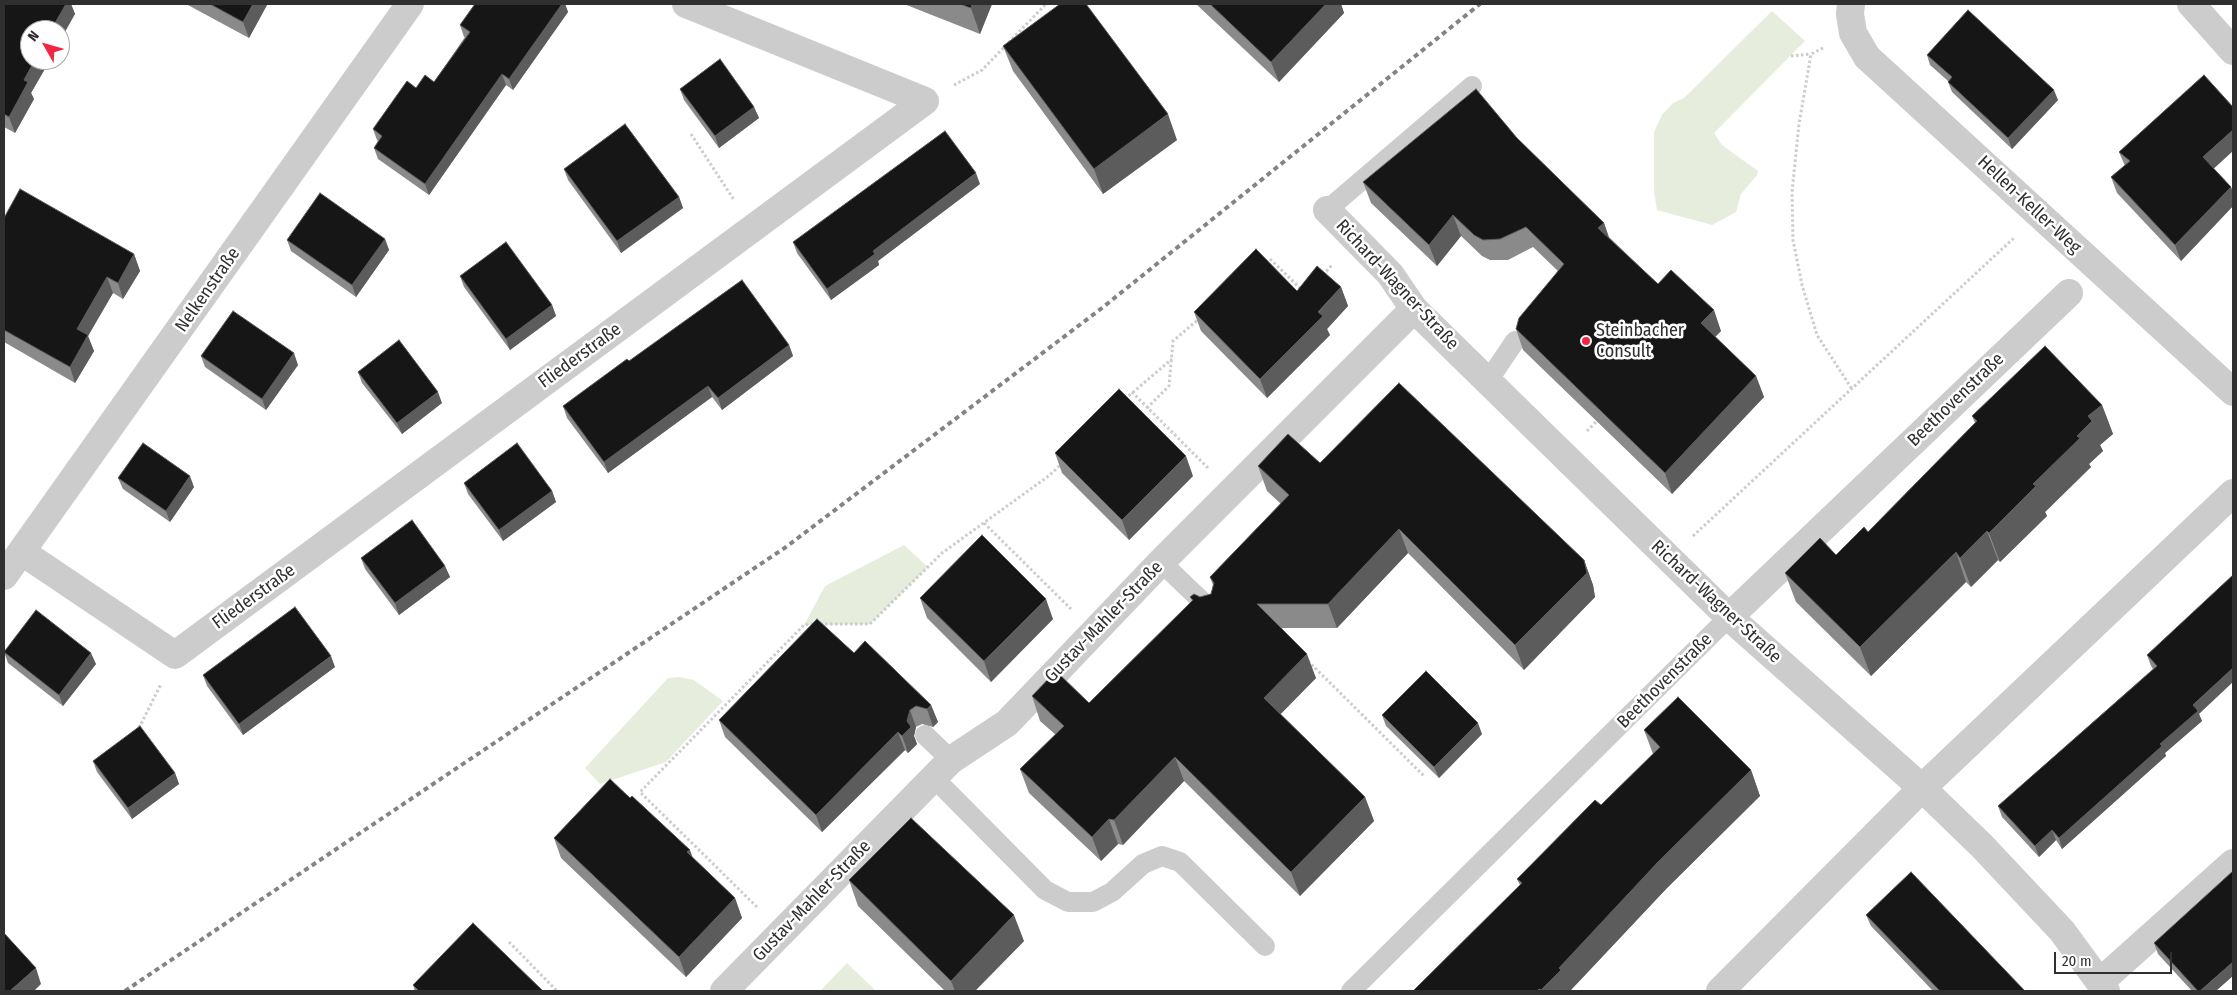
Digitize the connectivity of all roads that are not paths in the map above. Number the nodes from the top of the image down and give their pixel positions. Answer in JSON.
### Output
{"nodes":[{"id":1,"x":410,"y":4,"type":"edge"},
{"id":2,"x":686,"y":4,"type":"edge"},
{"id":3,"x":1851,"y":4,"type":"edge"},
{"id":4,"x":2191,"y":4,"type":"edge"},
{"id":5,"x":2233,"y":51,"type":"edge"},
{"id":6,"x":1472,"y":86,"type":"dead end"},
{"id":7,"x":1327,"y":210,"type":"joint"},
{"id":8,"x":2069,"y":293,"type":"dead end"},
{"id":9,"x":1414,"y":308,"type":"junction"},
{"id":10,"x":1515,"y":341,"type":"edge"},
{"id":11,"x":1488,"y":381,"type":"junction"},
{"id":12,"x":2233,"y":392,"type":"edge"},
{"id":13,"x":2233,"y":493,"type":"edge"},
{"id":14,"x":22,"y":552,"type":"junction"},
{"id":15,"x":1161,"y":562,"type":"junction"},
{"id":16,"x":4,"y":576,"type":"edge"},
{"id":17,"x":1211,"y":610,"type":"edge"},
{"id":18,"x":1729,"y":617,"type":"junction"},
{"id":19,"x":925,"y":735,"type":"edge"},
{"id":20,"x":942,"y":768,"type":"junction"},
{"id":21,"x":1922,"y":788,"type":"junction"},
{"id":22,"x":2233,"y":863,"type":"edge"},
{"id":23,"x":1265,"y":946,"type":"dead end"},
{"id":24,"x":2103,"y":987,"type":"edge"},
{"id":25,"x":724,"y":991,"type":"edge"},
{"id":26,"x":1351,"y":991,"type":"edge"},
{"id":27,"x":1720,"y":991,"type":"edge"}],
"edges":[{"from":1,"to":14,"type":"street","name":"Nelkenstraße"},
{"from":2,"to":14,"type":"street","name":"Fliederstraße"},
{"from":3,"to":12,"type":"street","name":"Hellen-Keller-Weg"},
{"from":4,"to":5,"type":"street"},
{"from":6,"to":7,"type":"lane"},
{"from":7,"to":9,"type":"street","name":"Richard-Wagner-Straße"},
{"from":8,"to":18,"type":"street","name":"Beethovenstraße"},
{"from":9,"to":11,"type":"street","name":"Richard-Wagner-Straße"},
{"from":9,"to":15,"type":"street","name":"Gustav-Mahler-Straße"},
{"from":10,"to":11,"type":"lane"},
{"from":11,"to":18,"type":"street","name":"Richard-Wagner-Straße"},
{"from":13,"to":21,"type":"street"},
{"from":14,"to":16,"type":"street","name":"Nelkenstraße"},
{"from":15,"to":17,"type":"lane"},
{"from":15,"to":20,"type":"street","name":"Gustav-Mahler-Straße"},
{"from":18,"to":21,"type":"street","name":"Richard-Wagner-Straße"},
{"from":18,"to":26,"type":"lane","name":"Beethovenstraße"},
{"from":19,"to":20,"type":"lane"},
{"from":20,"to":23,"type":"lane"},
{"from":20,"to":25,"type":"street","name":"Gustav-Mahler-Straße"},
{"from":21,"to":24,"type":"street","name":"Richard-Wagner-Straße"},
{"from":21,"to":27,"type":"street"},
{"from":22,"to":24,"type":"street"}]}
